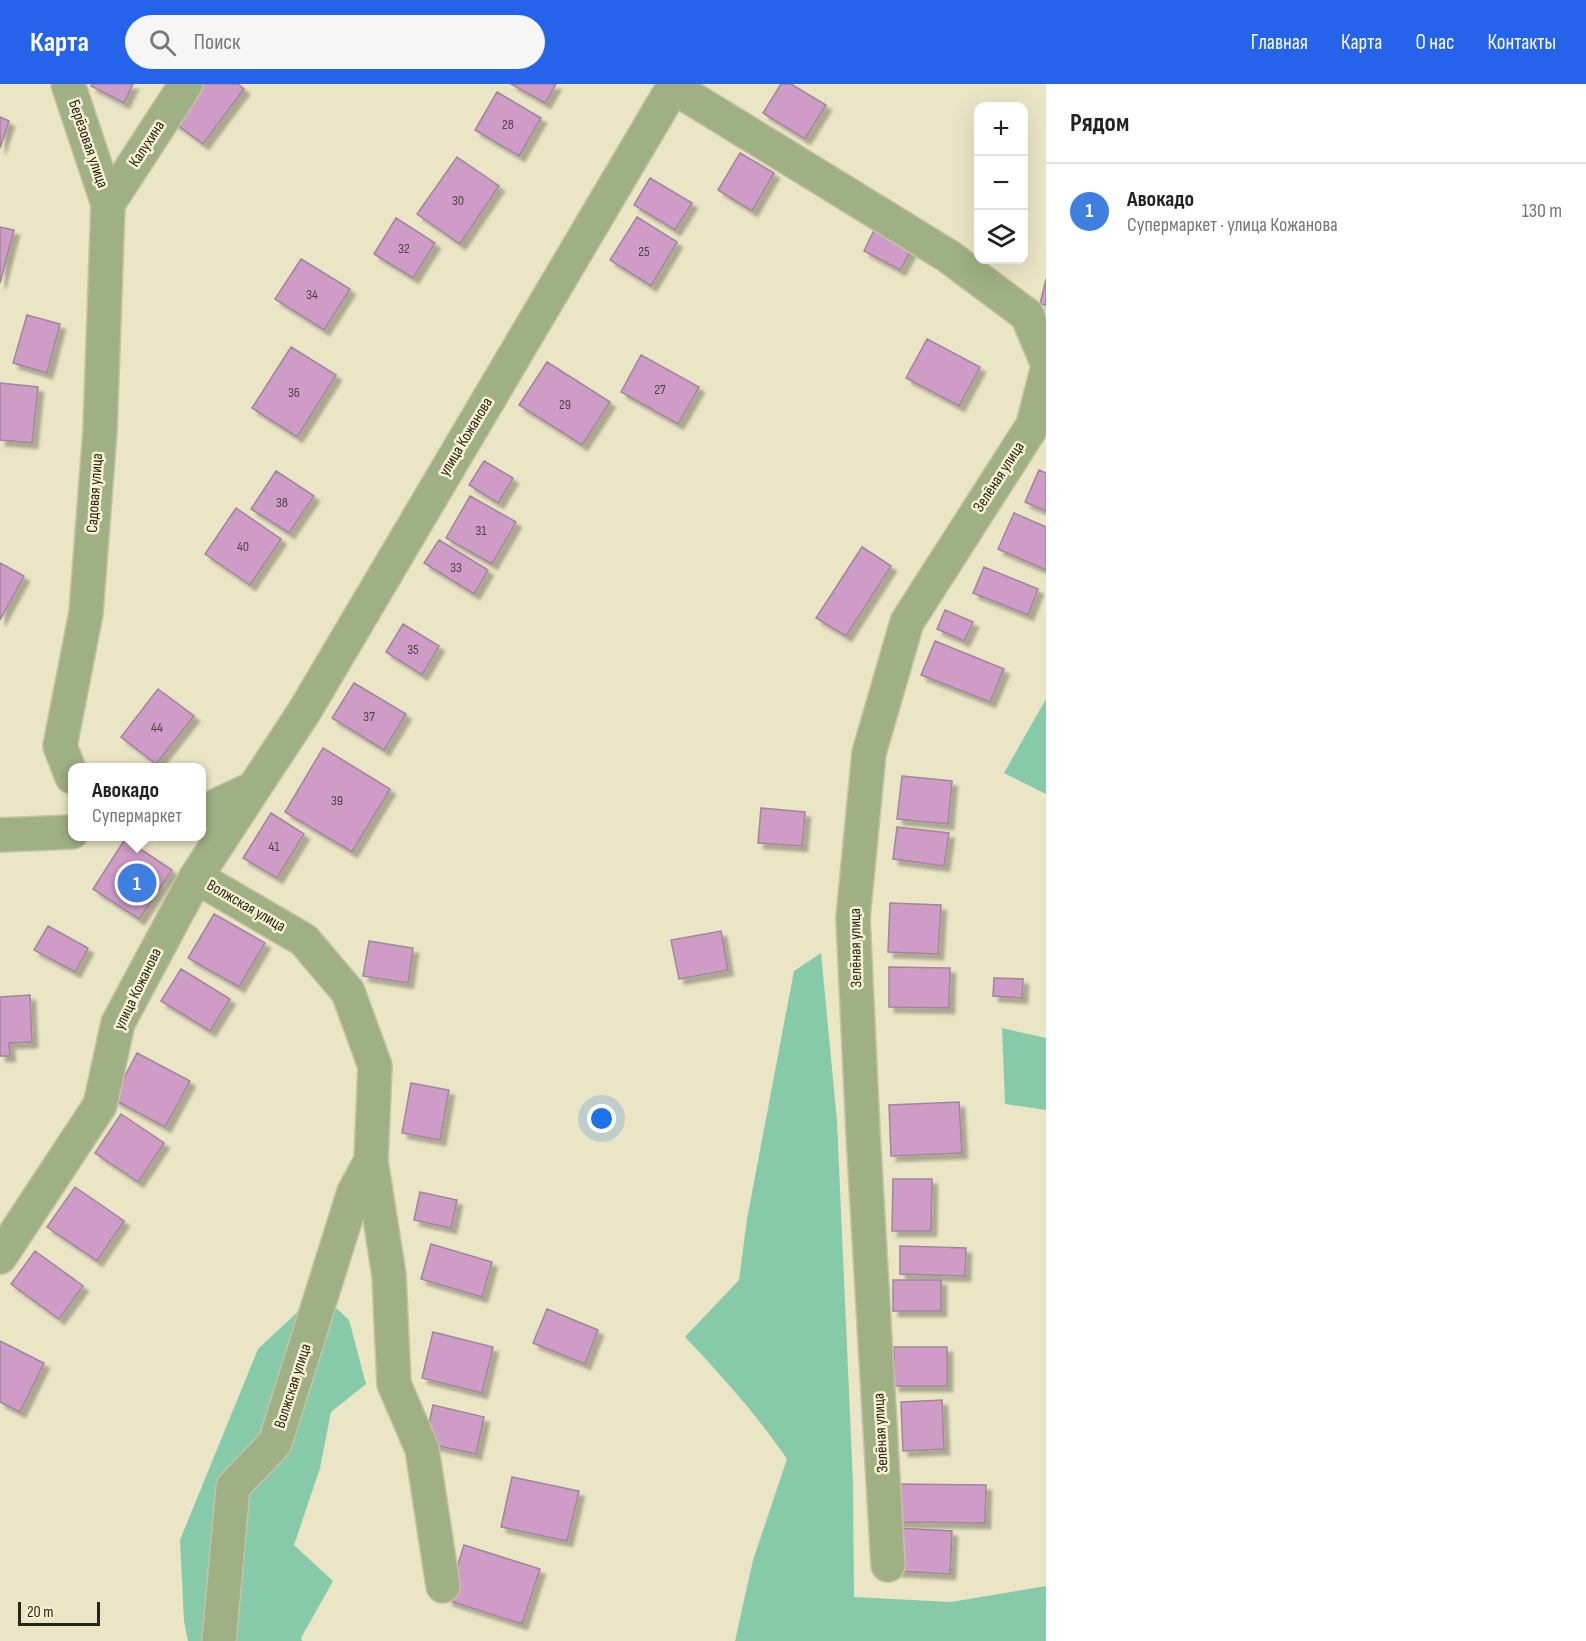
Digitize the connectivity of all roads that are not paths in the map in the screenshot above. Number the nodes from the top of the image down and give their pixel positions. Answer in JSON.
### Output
{"nodes":[{"id":1,"x":68,"y":84,"type":"edge"},
{"id":2,"x":186,"y":84,"type":"edge"},
{"id":3,"x":674,"y":86,"type":"edge"},
{"id":4,"x":108,"y":204,"type":"junction"},
{"id":5,"x":1046,"y":360,"type":"edge"},
{"id":6,"x":1046,"y":374,"type":"edge"},
{"id":7,"x":68,"y":767,"type":"edge"},
{"id":8,"x":254,"y":788,"type":"junction"},
{"id":9,"x":206,"y":811,"type":"edge"},
{"id":10,"x":68,"y":832,"type":"edge"},
{"id":11,"x":0,"y":835,"type":"edge"},
{"id":12,"x":196,"y":877,"type":"junction"},
{"id":13,"x":371,"y":1161,"type":"junction"},
{"id":14,"x":0,"y":1257,"type":"edge"},
{"id":15,"x":888,"y":1565,"type":"dead end"},
{"id":16,"x":443,"y":1586,"type":"dead end"},
{"id":17,"x":219,"y":1641,"type":"edge"}],
"edges":[{"from":1,"to":4,"type":"street","name":"Берёзовая улица"},
{"from":2,"to":4,"type":"street","name":"Калухина"},
{"from":3,"to":5,"type":"street"},
{"from":3,"to":8,"type":"street","name":"улица Кожанова"},
{"from":4,"to":7,"type":"street","name":"Садовая улица"},
{"from":6,"to":15,"type":"street","name":"Зелёная улица"},
{"from":8,"to":9,"type":"street"},
{"from":8,"to":12,"type":"street","name":"улица Кожанова"},
{"from":10,"to":11,"type":"street"},
{"from":12,"to":13,"type":"street","name":"Волжская улица"},
{"from":12,"to":14,"type":"street","name":"улица Кожанова"},
{"from":13,"to":16,"type":"street","name":"Волжская улица"},
{"from":13,"to":17,"type":"street","name":"Волжская улица"}]}
